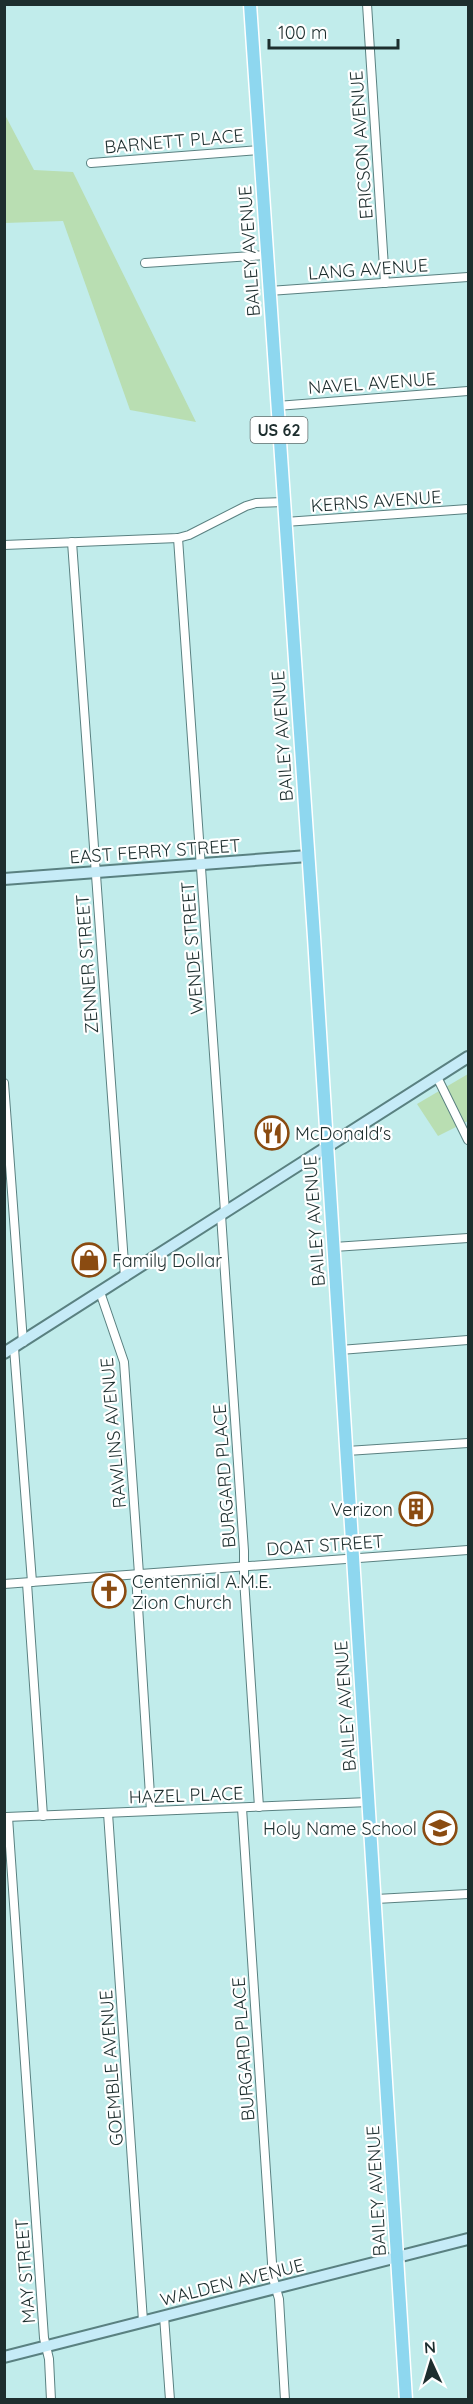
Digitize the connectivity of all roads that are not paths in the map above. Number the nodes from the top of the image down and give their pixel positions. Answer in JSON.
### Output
{"nodes":[{"id":1,"x":250,"y":4,"type":"edge"},
{"id":2,"x":367,"y":4,"type":"edge"},
{"id":3,"x":260,"y":150,"type":"junction"},
{"id":4,"x":91,"y":163,"type":"dead end"},
{"id":5,"x":267,"y":255,"type":"junction"},
{"id":6,"x":145,"y":263,"type":"dead end"},
{"id":7,"x":468,"y":277,"type":"edge"},
{"id":8,"x":385,"y":283,"type":"junction"},
{"id":9,"x":269,"y":291,"type":"junction"},
{"id":10,"x":468,"y":391,"type":"edge"},
{"id":11,"x":277,"y":406,"type":"junction"},
{"id":12,"x":284,"y":502,"type":"junction"},
{"id":13,"x":468,"y":509,"type":"edge"},
{"id":14,"x":285,"y":522,"type":"junction"},
{"id":15,"x":178,"y":538,"type":"junction"},
{"id":16,"x":72,"y":542,"type":"junction"},
{"id":17,"x":4,"y":545,"type":"edge"},
{"id":18,"x":308,"y":856,"type":"junction"},
{"id":19,"x":201,"y":864,"type":"junction"},
{"id":20,"x":95,"y":872,"type":"junction"},
{"id":21,"x":4,"y":879,"type":"edge"},
{"id":22,"x":468,"y":1057,"type":"edge"},
{"id":23,"x":437,"y":1077,"type":"junction"},
{"id":24,"x":4,"y":1083,"type":"edge"},
{"id":25,"x":468,"y":1140,"type":"edge"},
{"id":26,"x":327,"y":1147,"type":"junction"},
{"id":27,"x":223,"y":1214,"type":"junction"},
{"id":28,"x":468,"y":1238,"type":"edge"},
{"id":29,"x":334,"y":1247,"type":"junction"},
{"id":30,"x":125,"y":1277,"type":"junction"},
{"id":31,"x":100,"y":1292,"type":"junction"},
{"id":32,"x":468,"y":1340,"type":"edge"},
{"id":33,"x":14,"y":1348,"type":"edge"},
{"id":34,"x":340,"y":1350,"type":"junction"},
{"id":35,"x":468,"y":1443,"type":"edge"},
{"id":36,"x":347,"y":1451,"type":"junction"},
{"id":37,"x":468,"y":1550,"type":"edge"},
{"id":38,"x":354,"y":1557,"type":"junction"},
{"id":39,"x":244,"y":1567,"type":"junction"},
{"id":40,"x":138,"y":1574,"type":"junction"},
{"id":41,"x":29,"y":1582,"type":"junction"},
{"id":42,"x":4,"y":1584,"type":"edge"},
{"id":43,"x":369,"y":1802,"type":"junction"},
{"id":44,"x":259,"y":1807,"type":"junction"},
{"id":45,"x":242,"y":1808,"type":"junction"},
{"id":46,"x":151,"y":1811,"type":"junction"},
{"id":47,"x":108,"y":1813,"type":"junction"},
{"id":48,"x":42,"y":1816,"type":"junction"},
{"id":49,"x":6,"y":1817,"type":"edge"},
{"id":50,"x":468,"y":1893,"type":"edge"},
{"id":51,"x":376,"y":1899,"type":"junction"},
{"id":52,"x":468,"y":2239,"type":"edge"},
{"id":53,"x":398,"y":2257,"type":"junction"},
{"id":54,"x":276,"y":2288,"type":"junction"},
{"id":55,"x":164,"y":2316,"type":"junction"},
{"id":56,"x":143,"y":2321,"type":"junction"},
{"id":57,"x":46,"y":2347,"type":"junction"},
{"id":58,"x":4,"y":2357,"type":"edge"},
{"id":59,"x":51,"y":2400,"type":"edge"},
{"id":60,"x":170,"y":2400,"type":"edge"},
{"id":61,"x":285,"y":2400,"type":"edge"},
{"id":62,"x":406,"y":2400,"type":"edge"}],
"edges":[{"from":1,"to":3,"type":"main road","name":"BAILEY AVENUE","number":"US 62"},
{"from":2,"to":8,"type":"street","name":"ERICSON AVENUE"},
{"from":3,"to":4,"type":"street","name":"BARNETT PLACE"},
{"from":3,"to":5,"type":"main road","name":"BAILEY AVENUE","number":"US 62"},
{"from":5,"to":6,"type":"street"},
{"from":5,"to":9,"type":"main road","name":"BAILEY AVENUE","number":"US 62"},
{"from":7,"to":8,"type":"street","name":"LANG AVENUE"},
{"from":8,"to":9,"type":"street","name":"LANG AVENUE"},
{"from":9,"to":11,"type":"main road","name":"BAILEY AVENUE","number":"US 62"},
{"from":10,"to":11,"type":"street","name":"NAVEL AVENUE"},
{"from":11,"to":12,"type":"main road","name":"BAILEY AVENUE","number":"US 62"},
{"from":12,"to":14,"type":"main road","name":"BAILEY AVENUE","number":"US 62"},
{"from":12,"to":15,"type":"street"},
{"from":13,"to":14,"type":"street","name":"KERNS AVENUE"},
{"from":14,"to":18,"type":"main road","name":"BAILEY AVENUE","number":"US 62"},
{"from":15,"to":16,"type":"street"},
{"from":15,"to":19,"type":"street","name":"WENDE STREET"},
{"from":16,"to":17,"type":"street"},
{"from":16,"to":20,"type":"street","name":"ZENNER STREET"},
{"from":18,"to":19,"type":"main road","name":"EAST FERRY STREET"},
{"from":18,"to":26,"type":"main road","name":"BAILEY AVENUE","number":"US 62"},
{"from":19,"to":20,"type":"main road","name":"EAST FERRY STREET"},
{"from":19,"to":27,"type":"street","name":"WENDE STREET"},
{"from":20,"to":21,"type":"main road","name":"EAST FERRY STREET"},
{"from":20,"to":30,"type":"street","name":"ZENNER STREET"},
{"from":22,"to":23,"type":"main road"},
{"from":23,"to":25,"type":"street"},
{"from":23,"to":26,"type":"main road"},
{"from":24,"to":33,"type":"street"},
{"from":26,"to":27,"type":"main road"},
{"from":26,"to":29,"type":"main road","name":"BAILEY AVENUE","number":"US 62"},
{"from":27,"to":30,"type":"main road"},
{"from":27,"to":39,"type":"street","name":"BURGARD PLACE"},
{"from":28,"to":29,"type":"street"},
{"from":29,"to":34,"type":"main road","name":"BAILEY AVENUE","number":"US 62"},
{"from":30,"to":31,"type":"main road"},
{"from":31,"to":33,"type":"main road"},
{"from":31,"to":40,"type":"street","name":"RAWLINS AVENUE"},
{"from":32,"to":34,"type":"street"},
{"from":33,"to":41,"type":"street"},
{"from":34,"to":36,"type":"main road","name":"BAILEY AVENUE","number":"US 62"},
{"from":35,"to":36,"type":"street"},
{"from":36,"to":38,"type":"main road","name":"BAILEY AVENUE","number":"US 62"},
{"from":37,"to":38,"type":"street","name":"DOAT STREET"},
{"from":38,"to":39,"type":"street","name":"DOAT STREET"},
{"from":38,"to":43,"type":"main road","name":"BAILEY AVENUE","number":"US 62"},
{"from":39,"to":40,"type":"street","name":"DOAT STREET"},
{"from":39,"to":44,"type":"street","name":"BURGARD PLACE"},
{"from":40,"to":41,"type":"street","name":"DOAT STREET"},
{"from":40,"to":46,"type":"street"},
{"from":41,"to":42,"type":"street","name":"DOAT STREET"},
{"from":41,"to":48,"type":"street"},
{"from":43,"to":44,"type":"street","name":"HAZEL PLACE"},
{"from":43,"to":51,"type":"main road","name":"BAILEY AVENUE","number":"US 62"},
{"from":44,"to":45,"type":"street","name":"HAZEL PLACE"},
{"from":45,"to":46,"type":"street","name":"HAZEL PLACE"},
{"from":45,"to":54,"type":"street","name":"BURGARD PLACE"},
{"from":46,"to":47,"type":"street","name":"HAZEL PLACE"},
{"from":47,"to":48,"type":"street","name":"HAZEL PLACE"},
{"from":47,"to":56,"type":"street","name":"GOEMBLE AVENUE"},
{"from":48,"to":49,"type":"street","name":"HAZEL PLACE"},
{"from":49,"to":57,"type":"street","name":"MAY STREET"},
{"from":50,"to":51,"type":"street"},
{"from":51,"to":53,"type":"main road","name":"BAILEY AVENUE","number":"US 62"},
{"from":52,"to":53,"type":"main road","name":"WALDEN AVENUE"},
{"from":53,"to":54,"type":"main road","name":"WALDEN AVENUE"},
{"from":53,"to":62,"type":"main road","name":"BAILEY AVENUE","number":"US 62"},
{"from":54,"to":55,"type":"main road","name":"WALDEN AVENUE"},
{"from":54,"to":61,"type":"street","name":"BURGARD PLACE"},
{"from":55,"to":56,"type":"main road","name":"WALDEN AVENUE"},
{"from":55,"to":60,"type":"street"},
{"from":56,"to":57,"type":"main road","name":"WALDEN AVENUE"},
{"from":57,"to":58,"type":"main road","name":"WALDEN AVENUE"},
{"from":57,"to":59,"type":"street","name":"MAY STREET"}]}
